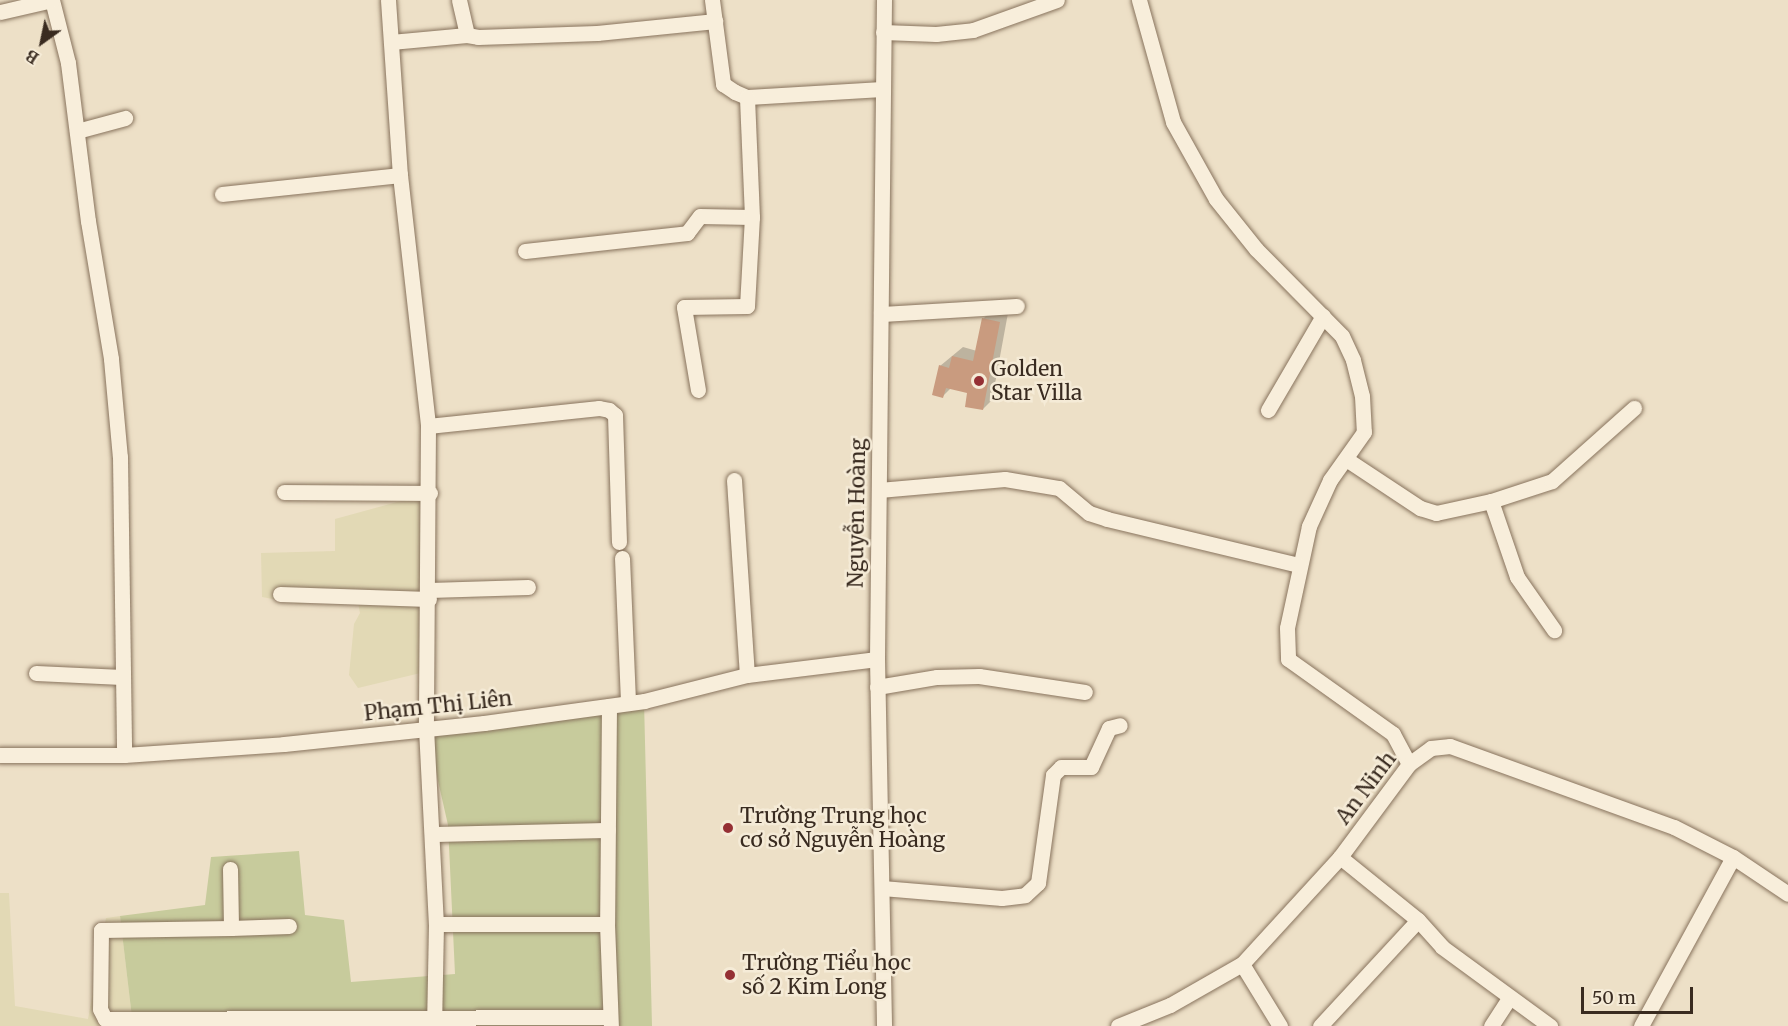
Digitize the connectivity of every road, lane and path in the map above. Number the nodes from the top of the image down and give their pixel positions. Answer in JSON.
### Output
{"nodes":[{"id":1,"x":52,"y":0,"type":"edge"},
{"id":2,"x":388,"y":0,"type":"edge"},
{"id":3,"x":459,"y":0,"type":"edge"},
{"id":4,"x":712,"y":0,"type":"edge"},
{"id":5,"x":884,"y":0,"type":"edge"},
{"id":6,"x":1057,"y":0,"type":"edge"},
{"id":7,"x":1139,"y":0,"type":"edge"},
{"id":8,"x":0,"y":12,"type":"edge"},
{"id":9,"x":715,"y":21,"type":"junction"},
{"id":10,"x":883,"y":33,"type":"junction"},
{"id":11,"x":467,"y":35,"type":"junction"},
{"id":12,"x":391,"y":42,"type":"junction"},
{"id":13,"x":883,"y":90,"type":"junction"},
{"id":14,"x":747,"y":97,"type":"junction"},
{"id":15,"x":125,"y":118,"type":"dead end"},
{"id":16,"x":77,"y":131,"type":"junction"},
{"id":17,"x":400,"y":175,"type":"junction"},
{"id":18,"x":222,"y":194,"type":"dead end"},
{"id":19,"x":752,"y":217,"type":"junction"},
{"id":20,"x":525,"y":252,"type":"dead end"},
{"id":21,"x":1017,"y":306,"type":"dead end"},
{"id":22,"x":880,"y":314,"type":"junction"},
{"id":23,"x":1323,"y":316,"type":"junction"},
{"id":24,"x":698,"y":390,"type":"dead end"},
{"id":25,"x":1634,"y":408,"type":"dead end"},
{"id":26,"x":1268,"y":410,"type":"dead end"},
{"id":27,"x":428,"y":426,"type":"junction"},
{"id":28,"x":1346,"y":459,"type":"junction"},
{"id":29,"x":734,"y":480,"type":"dead end"},
{"id":30,"x":879,"y":490,"type":"junction"},
{"id":31,"x":284,"y":492,"type":"dead end"},
{"id":32,"x":430,"y":493,"type":"junction"},
{"id":33,"x":1491,"y":501,"type":"junction"},
{"id":34,"x":619,"y":542,"type":"dead end"},
{"id":35,"x":622,"y":558,"type":"dead end"},
{"id":36,"x":1299,"y":565,"type":"junction"},
{"id":37,"x":528,"y":587,"type":"dead end"},
{"id":38,"x":280,"y":594,"type":"dead end"},
{"id":39,"x":429,"y":595,"type":"junction"},
{"id":40,"x":1554,"y":630,"type":"dead end"},
{"id":41,"x":877,"y":659,"type":"junction"},
{"id":42,"x":36,"y":673,"type":"dead end"},
{"id":43,"x":747,"y":675,"type":"junction"},
{"id":44,"x":122,"y":677,"type":"junction"},
{"id":45,"x":878,"y":687,"type":"junction"},
{"id":46,"x":1085,"y":692,"type":"dead end"},
{"id":47,"x":628,"y":703,"type":"junction"},
{"id":48,"x":609,"y":706,"type":"junction"},
{"id":49,"x":1120,"y":725,"type":"dead end"},
{"id":50,"x":426,"y":728,"type":"junction"},
{"id":51,"x":0,"y":755,"type":"edge"},
{"id":52,"x":124,"y":755,"type":"junction"},
{"id":53,"x":1409,"y":764,"type":"junction"},
{"id":54,"x":608,"y":830,"type":"junction"},
{"id":55,"x":432,"y":834,"type":"junction"},
{"id":56,"x":1340,"y":857,"type":"junction"},
{"id":57,"x":1733,"y":857,"type":"junction"},
{"id":58,"x":230,"y":869,"type":"dead end"},
{"id":59,"x":882,"y":888,"type":"junction"},
{"id":60,"x":1788,"y":894,"type":"edge"},
{"id":61,"x":1418,"y":920,"type":"junction"},
{"id":62,"x":436,"y":924,"type":"junction"},
{"id":63,"x":607,"y":924,"type":"junction"},
{"id":64,"x":289,"y":926,"type":"dead end"},
{"id":65,"x":231,"y":928,"type":"junction"},
{"id":66,"x":1242,"y":964,"type":"junction"},
{"id":67,"x":1509,"y":998,"type":"junction"},
{"id":68,"x":100,"y":1009,"type":"junction"},
{"id":69,"x":610,"y":1021,"type":"edge"},
{"id":70,"x":434,"y":1023,"type":"edge"},
{"id":71,"x":100,"y":1026,"type":"edge"},
{"id":72,"x":884,"y":1026,"type":"edge"},
{"id":73,"x":1118,"y":1026,"type":"edge"},
{"id":74,"x":1280,"y":1026,"type":"edge"},
{"id":75,"x":1320,"y":1026,"type":"edge"},
{"id":76,"x":1491,"y":1026,"type":"edge"},
{"id":77,"x":1550,"y":1026,"type":"edge"},
{"id":78,"x":1641,"y":1026,"type":"edge"}],
"edges":[{"from":1,"to":8,"type":"street"},
{"from":1,"to":16,"type":"street"},
{"from":2,"to":12,"type":"street"},
{"from":3,"to":11,"type":"street"},
{"from":4,"to":9,"type":"street"},
{"from":5,"to":10,"type":"street","name":"Nguyễn Hoàng"},
{"from":6,"to":10,"type":"street"},
{"from":7,"to":23,"type":"street"},
{"from":9,"to":11,"type":"street"},
{"from":9,"to":14,"type":"street"},
{"from":10,"to":13,"type":"street","name":"Nguyễn Hoàng"},
{"from":11,"to":12,"type":"street"},
{"from":12,"to":17,"type":"street"},
{"from":13,"to":14,"type":"street"},
{"from":13,"to":22,"type":"street","name":"Nguyễn Hoàng"},
{"from":14,"to":19,"type":"street"},
{"from":15,"to":16,"type":"street"},
{"from":16,"to":44,"type":"street"},
{"from":17,"to":18,"type":"street"},
{"from":17,"to":27,"type":"street"},
{"from":19,"to":20,"type":"street"},
{"from":19,"to":24,"type":"street"},
{"from":21,"to":22,"type":"street"},
{"from":22,"to":30,"type":"street","name":"Nguyễn Hoàng"},
{"from":23,"to":26,"type":"street"},
{"from":23,"to":28,"type":"street"},
{"from":25,"to":33,"type":"street"},
{"from":27,"to":32,"type":"street"},
{"from":27,"to":34,"type":"street"},
{"from":28,"to":33,"type":"street"},
{"from":28,"to":36,"type":"street"},
{"from":29,"to":43,"type":"street"},
{"from":30,"to":36,"type":"street"},
{"from":30,"to":41,"type":"street","name":"Nguyễn Hoàng"},
{"from":31,"to":32,"type":"street"},
{"from":32,"to":39,"type":"street"},
{"from":33,"to":40,"type":"street"},
{"from":35,"to":47,"type":"street"},
{"from":36,"to":53,"type":"street"},
{"from":37,"to":39,"type":"street"},
{"from":38,"to":39,"type":"street"},
{"from":39,"to":50,"type":"street"},
{"from":41,"to":43,"type":"street","name":"Phạm Thị Liên"},
{"from":41,"to":45,"type":"street","name":"Nguyễn Hoàng"},
{"from":42,"to":44,"type":"street"},
{"from":43,"to":47,"type":"street","name":"Phạm Thị Liên"},
{"from":44,"to":52,"type":"street"},
{"from":45,"to":46,"type":"street"},
{"from":45,"to":59,"type":"street","name":"Nguyễn Hoàng"},
{"from":47,"to":48,"type":"street","name":"Phạm Thị Liên"},
{"from":48,"to":50,"type":"street","name":"Phạm Thị Liên"},
{"from":48,"to":54,"type":"street"},
{"from":49,"to":59,"type":"street"},
{"from":50,"to":52,"type":"street","name":"Phạm Thị Liên"},
{"from":50,"to":55,"type":"street"},
{"from":51,"to":52,"type":"street","name":"Phạm Thị Liên"},
{"from":53,"to":56,"type":"street","name":"An Ninh"},
{"from":53,"to":57,"type":"street","name":"An Ninh"},
{"from":54,"to":55,"type":"street"},
{"from":54,"to":63,"type":"street"},
{"from":55,"to":62,"type":"street"},
{"from":56,"to":61,"type":"street"},
{"from":56,"to":66,"type":"street","name":"An Ninh"},
{"from":57,"to":60,"type":"street","name":"An Ninh"},
{"from":57,"to":78,"type":"street"},
{"from":58,"to":65,"type":"street"},
{"from":59,"to":72,"type":"street","name":"Nguyễn Hoàng"},
{"from":61,"to":67,"type":"street"},
{"from":61,"to":75,"type":"street"},
{"from":62,"to":63,"type":"street"},
{"from":62,"to":70,"type":"street"},
{"from":63,"to":69,"type":"street"},
{"from":64,"to":65,"type":"street"},
{"from":65,"to":68,"type":"street"},
{"from":66,"to":73,"type":"street","name":"An Ninh"},
{"from":66,"to":74,"type":"street"},
{"from":67,"to":76,"type":"street"},
{"from":67,"to":77,"type":"street"},
{"from":68,"to":70,"type":"street"},
{"from":68,"to":71,"type":"street"},
{"from":69,"to":70,"type":"street"}]}
